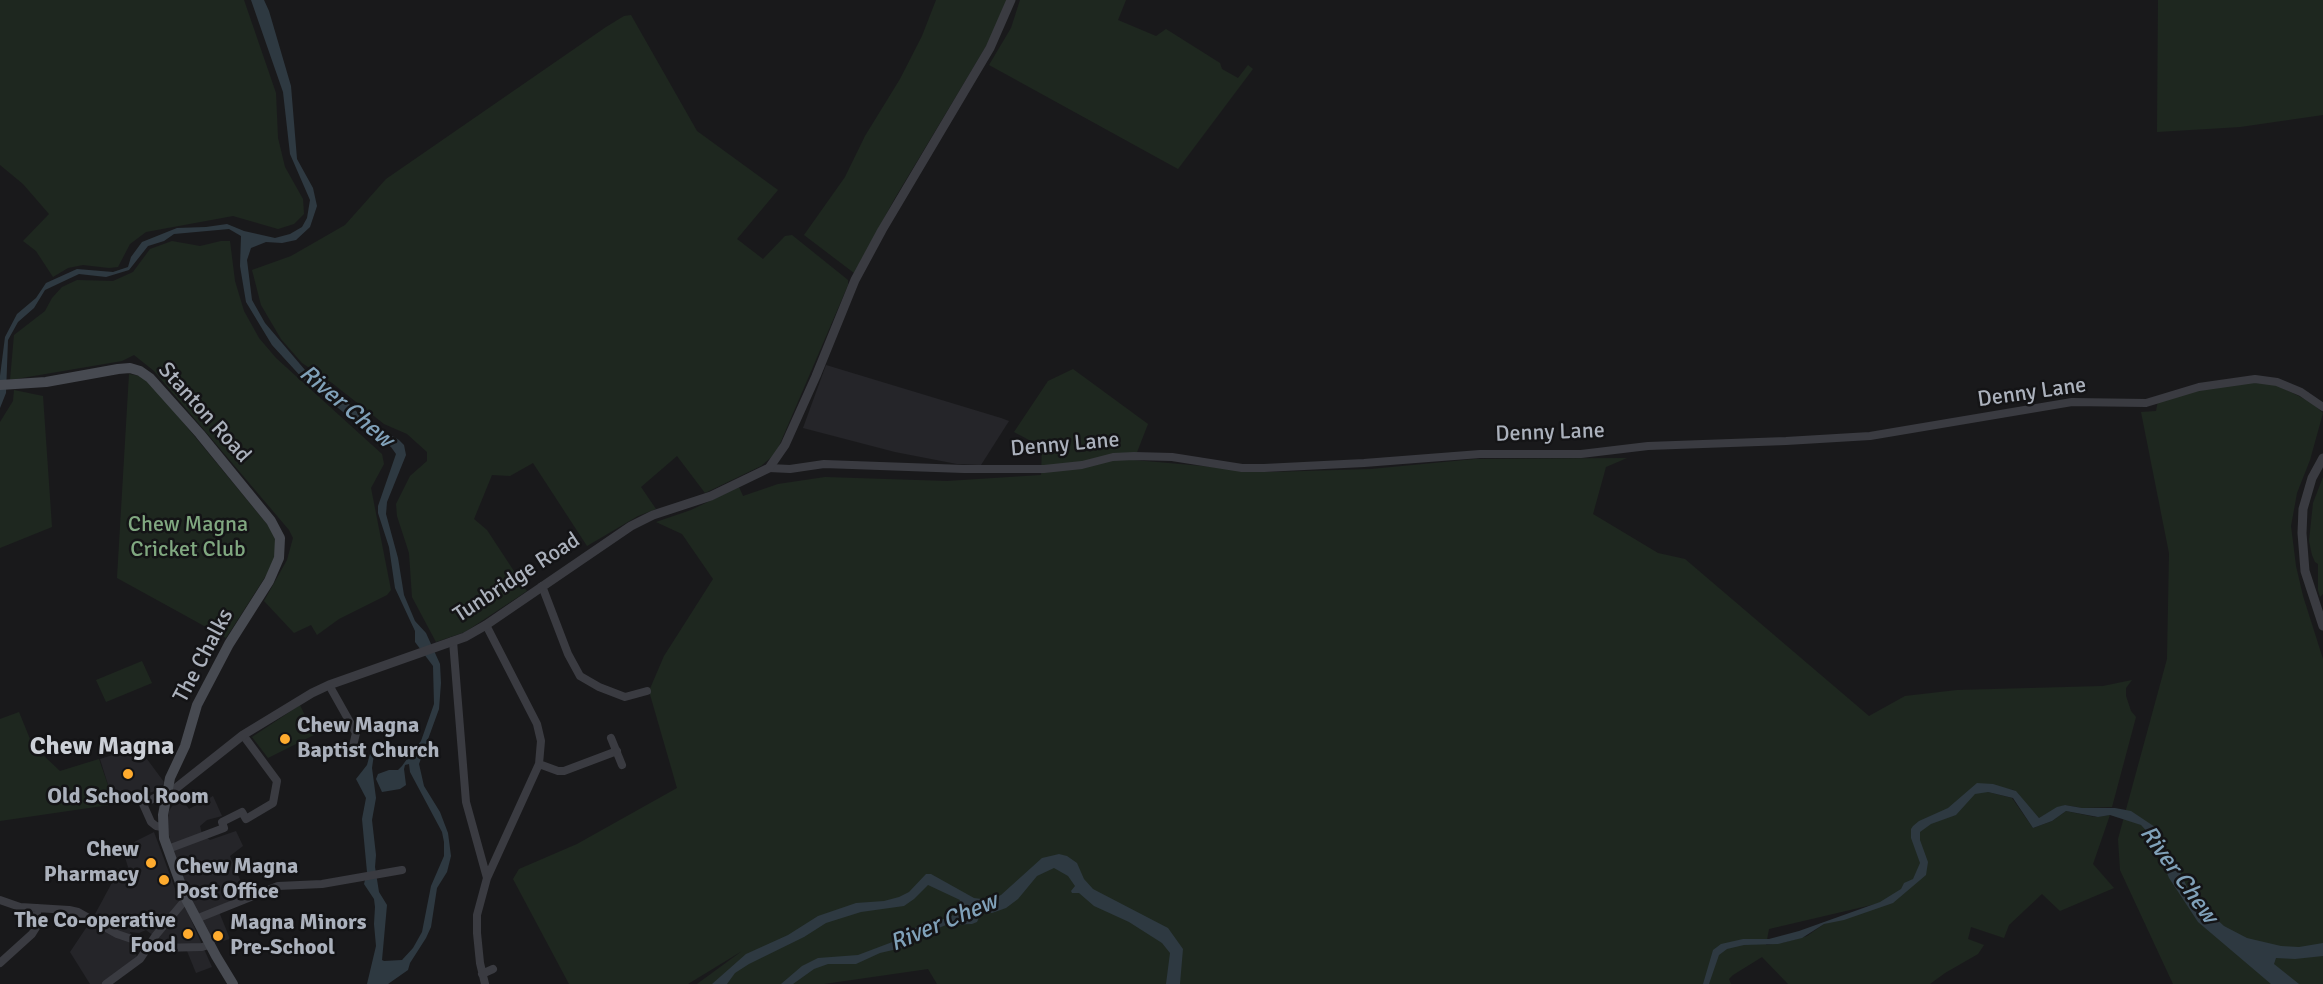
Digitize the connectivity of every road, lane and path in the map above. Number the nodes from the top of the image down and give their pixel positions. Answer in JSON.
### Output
{"nodes":[{"id":1,"x":1011,"y":0,"type":"edge"},
{"id":2,"x":4,"y":385,"type":"edge"},
{"id":3,"x":2323,"y":407,"type":"edge"},
{"id":4,"x":2323,"y":458,"type":"edge"},
{"id":5,"x":769,"y":468,"type":"junction"},
{"id":6,"x":280,"y":538,"type":"joint"},
{"id":7,"x":542,"y":586,"type":"junction"},
{"id":8,"x":486,"y":625,"type":"junction"},
{"id":9,"x":2323,"y":626,"type":"edge"},
{"id":10,"x":453,"y":641,"type":"junction"},
{"id":11,"x":329,"y":685,"type":"junction"},
{"id":12,"x":646,"y":691,"type":"dead end"},
{"id":13,"x":243,"y":735,"type":"junction"},
{"id":14,"x":611,"y":738,"type":"dead end"},
{"id":15,"x":352,"y":746,"type":"dead end"},
{"id":16,"x":617,"y":751,"type":"junction"},
{"id":17,"x":539,"y":764,"type":"junction"},
{"id":18,"x":622,"y":765,"type":"dead end"},
{"id":19,"x":166,"y":796,"type":"junction"},
{"id":20,"x":162,"y":827,"type":"junction"},
{"id":21,"x":168,"y":849,"type":"junction"},
{"id":22,"x":402,"y":870,"type":"dead end"},
{"id":23,"x":487,"y":878,"type":"junction"},
{"id":24,"x":186,"y":899,"type":"junction"},
{"id":25,"x":0,"y":900,"type":"edge"},
{"id":26,"x":37,"y":908,"type":"junction"},
{"id":27,"x":196,"y":919,"type":"junction"},
{"id":28,"x":149,"y":945,"type":"junction"},
{"id":29,"x":210,"y":945,"type":"junction"},
{"id":30,"x":0,"y":963,"type":"edge"},
{"id":31,"x":493,"y":969,"type":"dead end"},
{"id":32,"x":482,"y":974,"type":"junction"},
{"id":33,"x":106,"y":984,"type":"edge"},
{"id":34,"x":233,"y":984,"type":"edge"},
{"id":35,"x":485,"y":984,"type":"edge"}],
"edges":[{"from":1,"to":5,"type":"street"},
{"from":2,"to":6,"type":"main road","name":"Stanton Road"},
{"from":3,"to":5,"type":"street","name":"Denny Lane"},
{"from":4,"to":9,"type":"street"},
{"from":5,"to":7,"type":"street","name":"Tunbridge Road"},
{"from":6,"to":19,"type":"main road","name":"The Chalks"},
{"from":7,"to":8,"type":"street","name":"Tunbridge Road"},
{"from":7,"to":12,"type":"street"},
{"from":8,"to":10,"type":"street","name":"Tunbridge Road"},
{"from":8,"to":17,"type":"street"},
{"from":10,"to":11,"type":"street","name":"Tunbridge Road"},
{"from":10,"to":23,"type":"street"},
{"from":11,"to":13,"type":"street","name":"Tunbridge Road"},
{"from":11,"to":15,"type":"street"},
{"from":13,"to":19,"type":"street","name":"Tunbridge Road"},
{"from":13,"to":21,"type":"street"},
{"from":14,"to":16,"type":"street"},
{"from":16,"to":17,"type":"street"},
{"from":16,"to":18,"type":"street"},
{"from":17,"to":23,"type":"street"},
{"from":19,"to":20,"type":"main road","name":"The Chalks"},
{"from":19,"to":20,"type":"street"},
{"from":20,"to":21,"type":"main road"},
{"from":21,"to":24,"type":"main road"},
{"from":22,"to":27,"type":"street"},
{"from":23,"to":32,"type":"street"},
{"from":24,"to":27,"type":"main road"},
{"from":24,"to":28,"type":"street"},
{"from":25,"to":26,"type":"street"},
{"from":26,"to":28,"type":"street"},
{"from":26,"to":30,"type":"street"},
{"from":27,"to":29,"type":"main road"},
{"from":28,"to":29,"type":"street"},
{"from":28,"to":33,"type":"street"},
{"from":29,"to":34,"type":"main road"},
{"from":31,"to":32,"type":"street"},
{"from":32,"to":35,"type":"street"}]}
